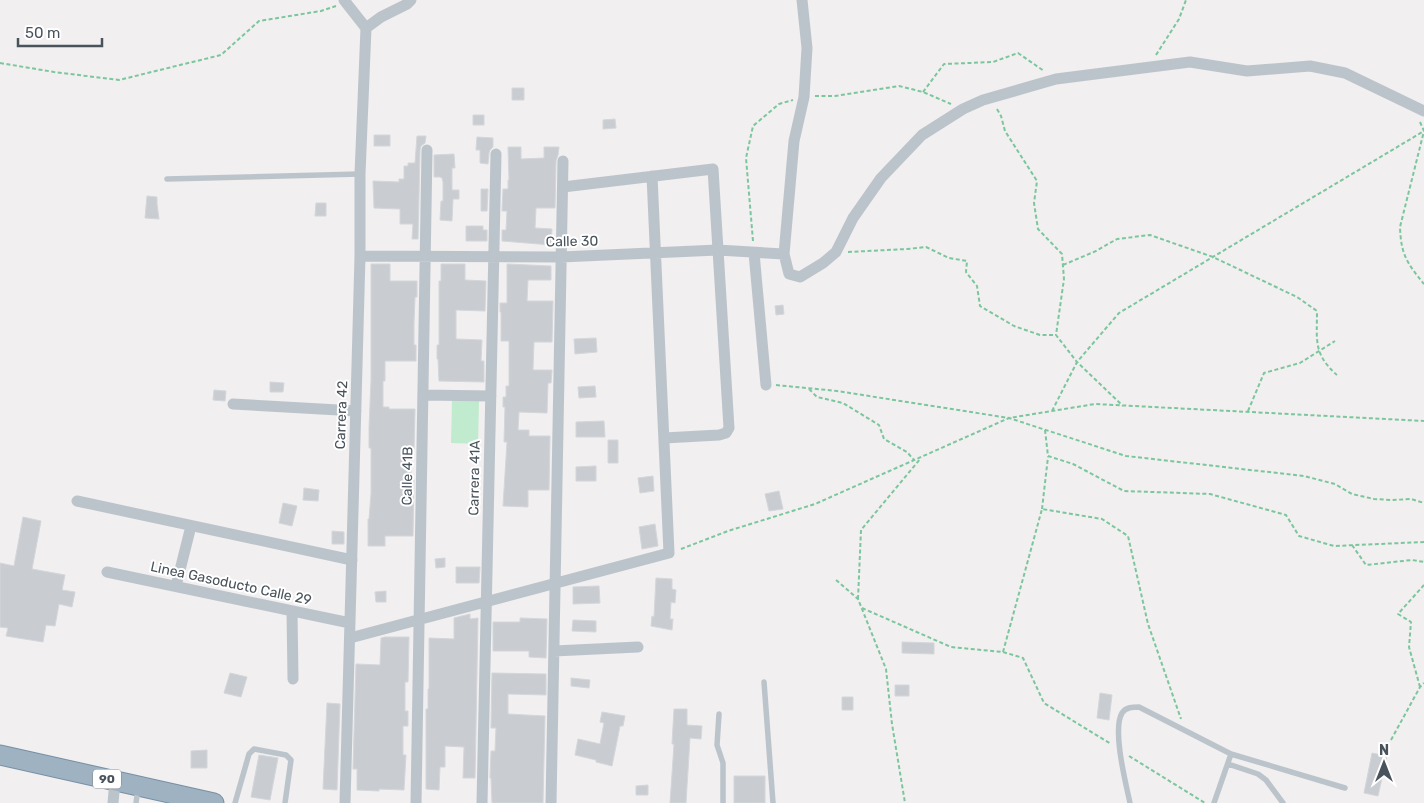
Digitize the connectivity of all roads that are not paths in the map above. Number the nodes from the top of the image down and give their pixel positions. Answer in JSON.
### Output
{"nodes":[{"id":1,"x":410,"y":0,"type":"edge"},
{"id":2,"x":802,"y":0,"type":"edge"},
{"id":3,"x":345,"y":2,"type":"edge"},
{"id":4,"x":366,"y":28,"type":"junction"},
{"id":5,"x":1420,"y":109,"type":"edge"},
{"id":6,"x":427,"y":150,"type":"dead end"},
{"id":7,"x":496,"y":154,"type":"dead end"},
{"id":8,"x":563,"y":161,"type":"dead end"},
{"id":9,"x":360,"y":174,"type":"junction"},
{"id":10,"x":652,"y":176,"type":"junction"},
{"id":11,"x":167,"y":179,"type":"dead end"},
{"id":12,"x":563,"y":187,"type":"junction"},
{"id":13,"x":718,"y":250,"type":"junction"},
{"id":14,"x":656,"y":253,"type":"junction"},
{"id":15,"x":754,"y":253,"type":"junction"},
{"id":16,"x":784,"y":254,"type":"junction"},
{"id":17,"x":360,"y":256,"type":"junction"},
{"id":18,"x":426,"y":256,"type":"junction"},
{"id":19,"x":494,"y":257,"type":"junction"},
{"id":20,"x":561,"y":257,"type":"junction"},
{"id":21,"x":766,"y":385,"type":"road end"},
{"id":22,"x":423,"y":395,"type":"junction"},
{"id":23,"x":491,"y":396,"type":"junction"},
{"id":24,"x":233,"y":404,"type":"dead end"},
{"id":25,"x":356,"y":411,"type":"junction"},
{"id":26,"x":664,"y":438,"type":"junction"},
{"id":27,"x":77,"y":501,"type":"dead end"},
{"id":28,"x":191,"y":526,"type":"junction"},
{"id":29,"x":352,"y":560,"type":"junction"},
{"id":30,"x":107,"y":572,"type":"dead end"},
{"id":31,"x":555,"y":584,"type":"junction"},
{"id":32,"x":176,"y":586,"type":"junction"},
{"id":33,"x":487,"y":602,"type":"junction"},
{"id":34,"x":292,"y":611,"type":"junction"},
{"id":35,"x":419,"y":620,"type":"junction"},
{"id":36,"x":350,"y":623,"type":"junction"},
{"id":37,"x":350,"y":638,"type":"junction"},
{"id":38,"x":638,"y":647,"type":"dead end"},
{"id":39,"x":554,"y":651,"type":"junction"},
{"id":40,"x":292,"y":679,"type":"dead end"},
{"id":41,"x":764,"y":682,"type":"dead end"},
{"id":42,"x":719,"y":714,"type":"dead end"},
{"id":43,"x":1230,"y":754,"type":"junction"},
{"id":44,"x":0,"y":755,"type":"edge"},
{"id":45,"x":1228,"y":764,"type":"junction"},
{"id":46,"x":115,"y":781,"type":"junction"},
{"id":47,"x":1345,"y":788,"type":"dead end"},
{"id":48,"x":137,"y":795,"type":"edge"},
{"id":49,"x":113,"y":803,"type":"edge"},
{"id":50,"x":214,"y":803,"type":"edge"},
{"id":51,"x":235,"y":803,"type":"edge"},
{"id":52,"x":284,"y":803,"type":"edge"},
{"id":53,"x":345,"y":803,"type":"edge"},
{"id":54,"x":416,"y":803,"type":"edge"},
{"id":55,"x":482,"y":803,"type":"edge"},
{"id":56,"x":551,"y":803,"type":"edge"},
{"id":57,"x":723,"y":803,"type":"edge"},
{"id":58,"x":773,"y":803,"type":"edge"},
{"id":59,"x":1130,"y":803,"type":"edge"},
{"id":60,"x":1214,"y":803,"type":"edge"},
{"id":61,"x":1283,"y":803,"type":"edge"}],
"edges":[{"from":1,"to":4,"type":"street"},
{"from":2,"to":16,"type":"street"},
{"from":3,"to":4,"type":"street"},
{"from":4,"to":9,"type":"street","name":"Carrera 42"},
{"from":5,"to":16,"type":"street"},
{"from":6,"to":18,"type":"street","name":"Calle 41B"},
{"from":7,"to":19,"type":"street","name":"Carrera 41A"},
{"from":8,"to":12,"type":"street"},
{"from":9,"to":11,"type":"lane"},
{"from":9,"to":17,"type":"street","name":"Carrera 42"},
{"from":10,"to":12,"type":"street"},
{"from":10,"to":13,"type":"street"},
{"from":10,"to":14,"type":"street"},
{"from":12,"to":20,"type":"street"},
{"from":13,"to":14,"type":"street","name":"Calle 30"},
{"from":13,"to":15,"type":"street","name":"Calle 30"},
{"from":13,"to":26,"type":"street"},
{"from":14,"to":20,"type":"street","name":"Calle 30"},
{"from":14,"to":26,"type":"street"},
{"from":15,"to":16,"type":"street","name":"Calle 30"},
{"from":15,"to":21,"type":"street"},
{"from":17,"to":18,"type":"street","name":"Calle 30"},
{"from":17,"to":25,"type":"street","name":"Carrera 42"},
{"from":18,"to":19,"type":"street","name":"Calle 30"},
{"from":18,"to":22,"type":"street","name":"Calle 41B"},
{"from":19,"to":20,"type":"street","name":"Calle 30"},
{"from":19,"to":23,"type":"street","name":"Carrera 41A"},
{"from":20,"to":31,"type":"street"},
{"from":22,"to":23,"type":"street"},
{"from":22,"to":35,"type":"street","name":"Calle 41B"},
{"from":23,"to":33,"type":"street","name":"Carrera 41A"},
{"from":24,"to":25,"type":"street"},
{"from":25,"to":29,"type":"street","name":"Carrera 42"},
{"from":26,"to":31,"type":"street"},
{"from":27,"to":28,"type":"street"},
{"from":28,"to":29,"type":"street"},
{"from":28,"to":32,"type":"street"},
{"from":29,"to":36,"type":"street","name":"Carrera 42"},
{"from":30,"to":32,"type":"street","name":"Linea Gasoducto Calle 29"},
{"from":31,"to":33,"type":"street"},
{"from":31,"to":39,"type":"street"},
{"from":32,"to":34,"type":"street","name":"Linea Gasoducto Calle 29"},
{"from":33,"to":35,"type":"street"},
{"from":33,"to":55,"type":"street","name":"Carrera 41A"},
{"from":34,"to":36,"type":"street","name":"Linea Gasoducto Calle 29"},
{"from":34,"to":40,"type":"street"},
{"from":35,"to":37,"type":"street"},
{"from":35,"to":54,"type":"street","name":"Calle 41B"},
{"from":36,"to":37,"type":"street","name":"Carrera 42"},
{"from":37,"to":53,"type":"street","name":"Carrera 42"},
{"from":38,"to":39,"type":"street"},
{"from":39,"to":56,"type":"street"},
{"from":41,"to":58,"type":"lane"},
{"from":42,"to":57,"type":"lane"},
{"from":43,"to":45,"type":"lane"},
{"from":43,"to":47,"type":"lane"},
{"from":43,"to":59,"type":"lane"},
{"from":44,"to":46,"type":"highway","number":"90"},
{"from":45,"to":60,"type":"lane"},
{"from":45,"to":61,"type":"lane"},
{"from":46,"to":48,"type":"highway","number":"90"},
{"from":46,"to":49,"type":"street"},
{"from":48,"to":50,"type":"highway","number":"90"},
{"from":51,"to":52,"type":"lane"}]}
